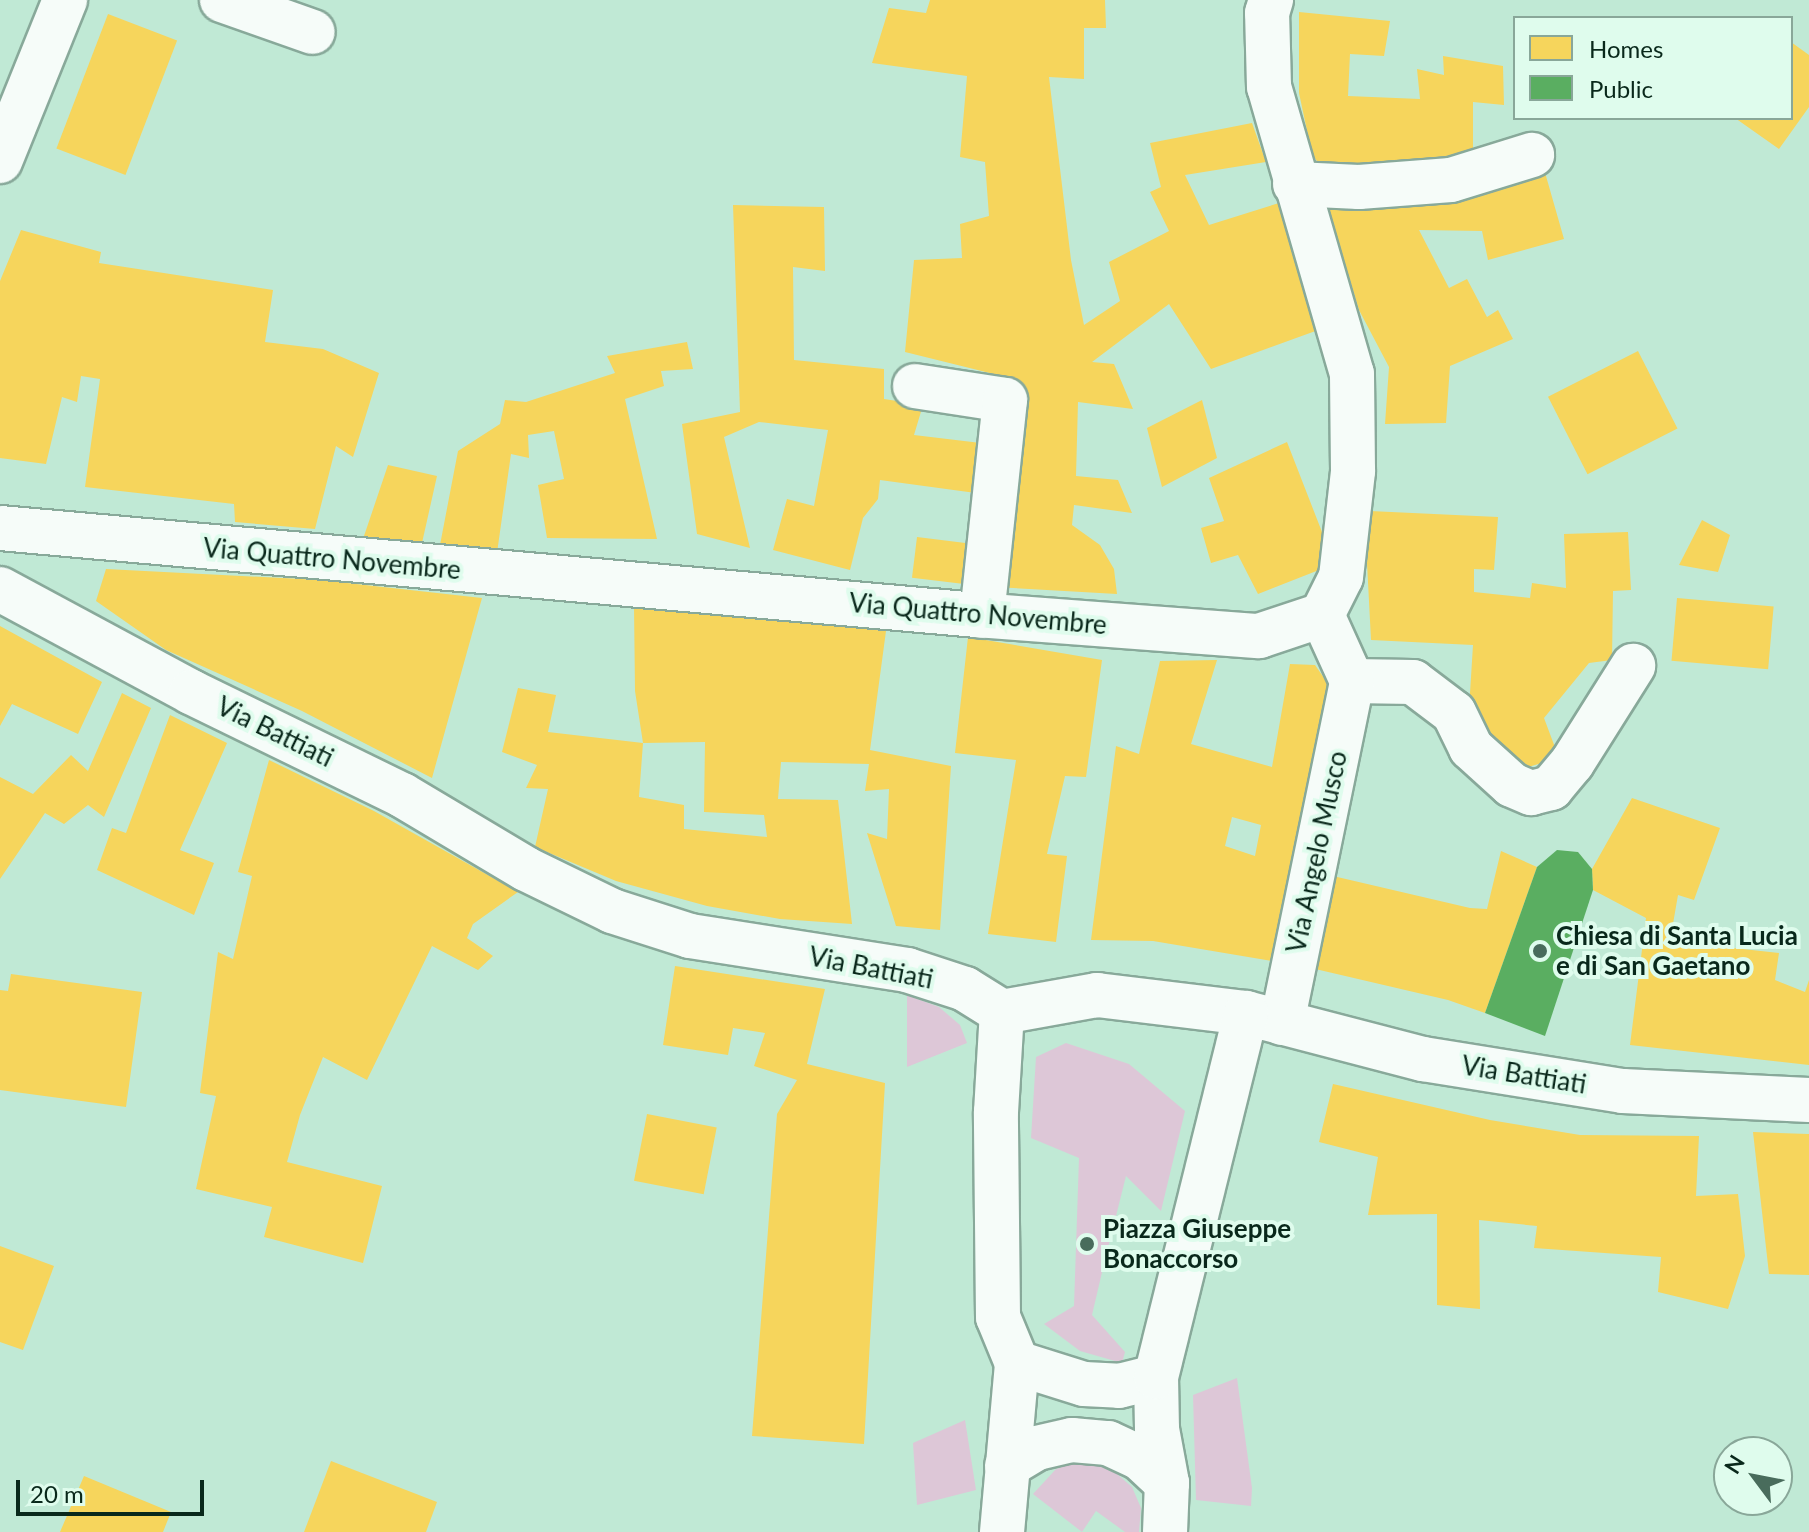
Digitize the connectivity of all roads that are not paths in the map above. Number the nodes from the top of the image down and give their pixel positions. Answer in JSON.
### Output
{"nodes":[{"id":1,"x":65,"y":0,"type":"edge"},
{"id":2,"x":222,"y":0,"type":"edge"},
{"id":3,"x":1271,"y":0,"type":"edge"},
{"id":4,"x":313,"y":32,"type":"dead end"},
{"id":5,"x":1532,"y":155,"type":"dead end"},
{"id":6,"x":0,"y":161,"type":"edge"},
{"id":7,"x":1295,"y":184,"type":"junction"},
{"id":8,"x":915,"y":386,"type":"dead end"},
{"id":9,"x":9,"y":529,"type":"edge"},
{"id":10,"x":0,"y":577,"type":"edge"},
{"id":11,"x":0,"y":589,"type":"edge"},
{"id":12,"x":1322,"y":615,"type":"junction"},
{"id":13,"x":982,"y":616,"type":"junction"},
{"id":14,"x":1633,"y":666,"type":"dead end"},
{"id":15,"x":1352,"y":681,"type":"junction"},
{"id":16,"x":1002,"y":1012,"type":"junction"},
{"id":17,"x":1264,"y":1018,"type":"junction"},
{"id":18,"x":1809,"y":1100,"type":"edge"},
{"id":19,"x":1017,"y":1363,"type":"junction"},
{"id":20,"x":1156,"y":1377,"type":"junction"},
{"id":21,"x":1007,"y":1466,"type":"junction"},
{"id":22,"x":1167,"y":1483,"type":"junction"},
{"id":23,"x":1002,"y":1532,"type":"edge"},
{"id":24,"x":1165,"y":1532,"type":"edge"}],
"edges":[{"from":1,"to":6,"type":"street"},
{"from":2,"to":4,"type":"street"},
{"from":3,"to":7,"type":"street"},
{"from":5,"to":7,"type":"street"},
{"from":7,"to":12,"type":"street"},
{"from":8,"to":13,"type":"street"},
{"from":9,"to":10,"type":"street"},
{"from":9,"to":13,"type":"street","name":"Via Quattro Novembre"},
{"from":11,"to":16,"type":"street","name":"Via Battiati"},
{"from":12,"to":13,"type":"street","name":"Via Quattro Novembre"},
{"from":12,"to":15,"type":"street"},
{"from":14,"to":15,"type":"street"},
{"from":15,"to":17,"type":"street","name":"Via Angelo Musco"},
{"from":16,"to":17,"type":"street","name":"Via Battiati"},
{"from":16,"to":19,"type":"street"},
{"from":17,"to":18,"type":"street","name":"Via Battiati"},
{"from":17,"to":20,"type":"street","name":"Via Angelo Musco"},
{"from":19,"to":20,"type":"street"},
{"from":19,"to":21,"type":"street"},
{"from":20,"to":22,"type":"street","name":"Via Angelo Musco"},
{"from":21,"to":22,"type":"street"},
{"from":21,"to":23,"type":"street"},
{"from":22,"to":24,"type":"street","name":"Via Angelo Musco"}]}
